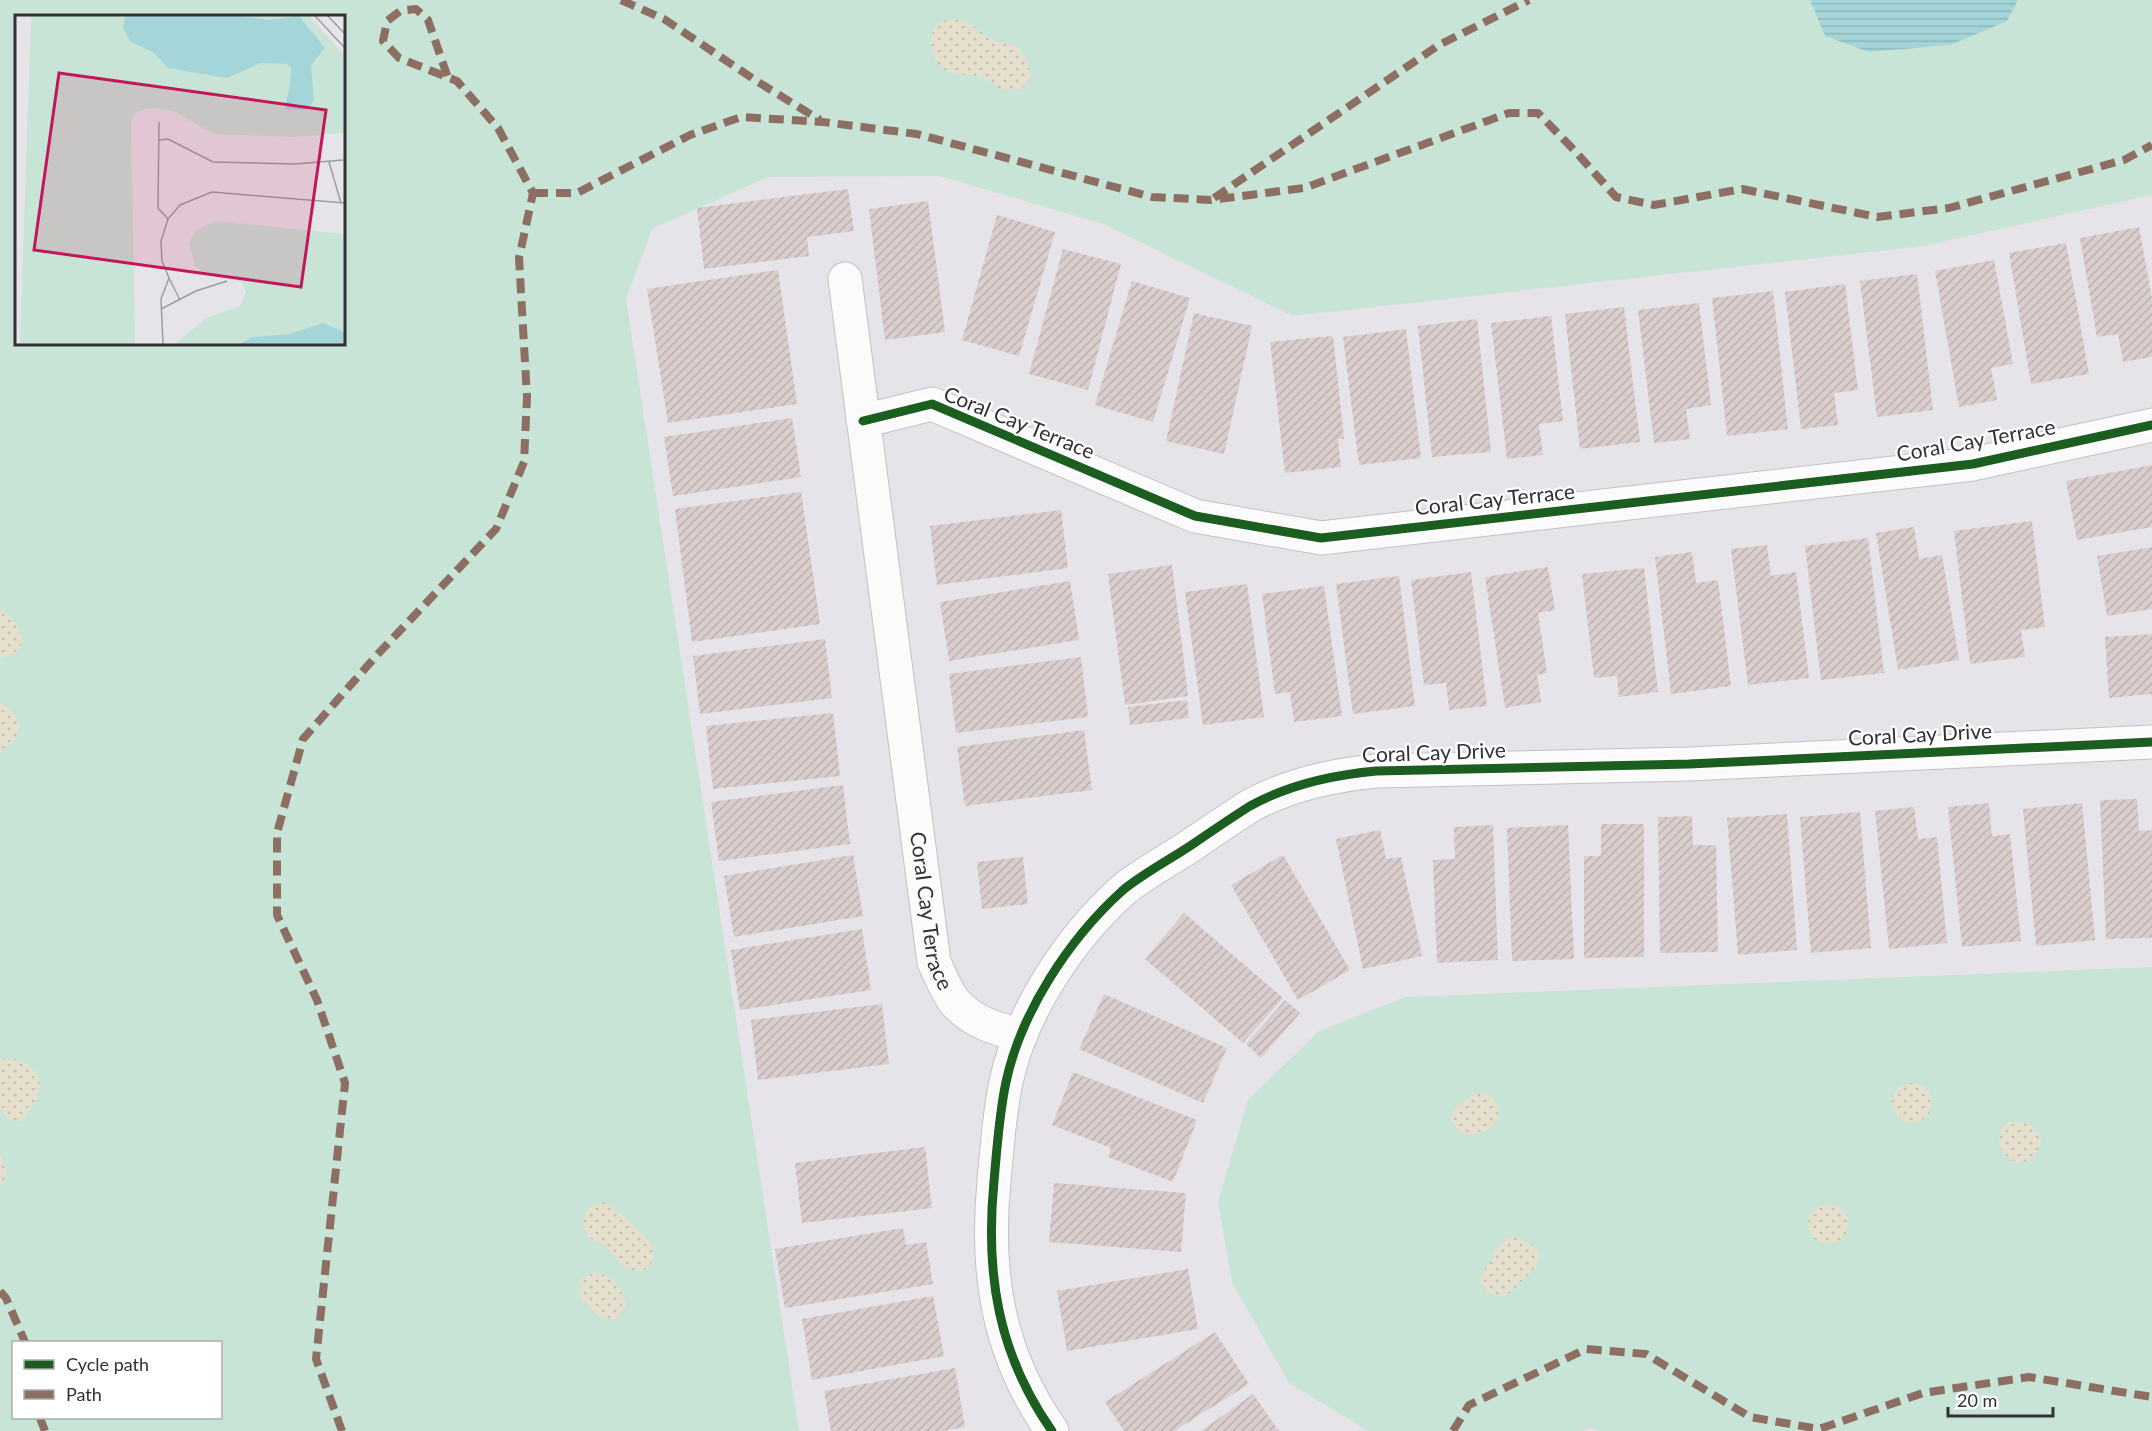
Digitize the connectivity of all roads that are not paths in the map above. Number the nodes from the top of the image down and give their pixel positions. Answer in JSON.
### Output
{"nodes":[{"id":1,"x":845,"y":279,"type":"dead end"},
{"id":2,"x":863,"y":421,"type":"junction"},
{"id":3,"x":2152,"y":425,"type":"edge"},
{"id":4,"x":2152,"y":742,"type":"edge"},
{"id":5,"x":1021,"y":1035,"type":"junction"},
{"id":6,"x":1052,"y":1431,"type":"edge"}],
"edges":[{"from":1,"to":2,"type":"street","name":"Coral Cay Terrace"},
{"from":2,"to":3,"type":"street","name":"Coral Cay Terrace"},
{"from":2,"to":5,"type":"street","name":"Coral Cay Terrace"},
{"from":4,"to":5,"type":"street","name":"Coral Cay Drive"},
{"from":5,"to":6,"type":"street","name":"Coral Cay Drive"}]}
